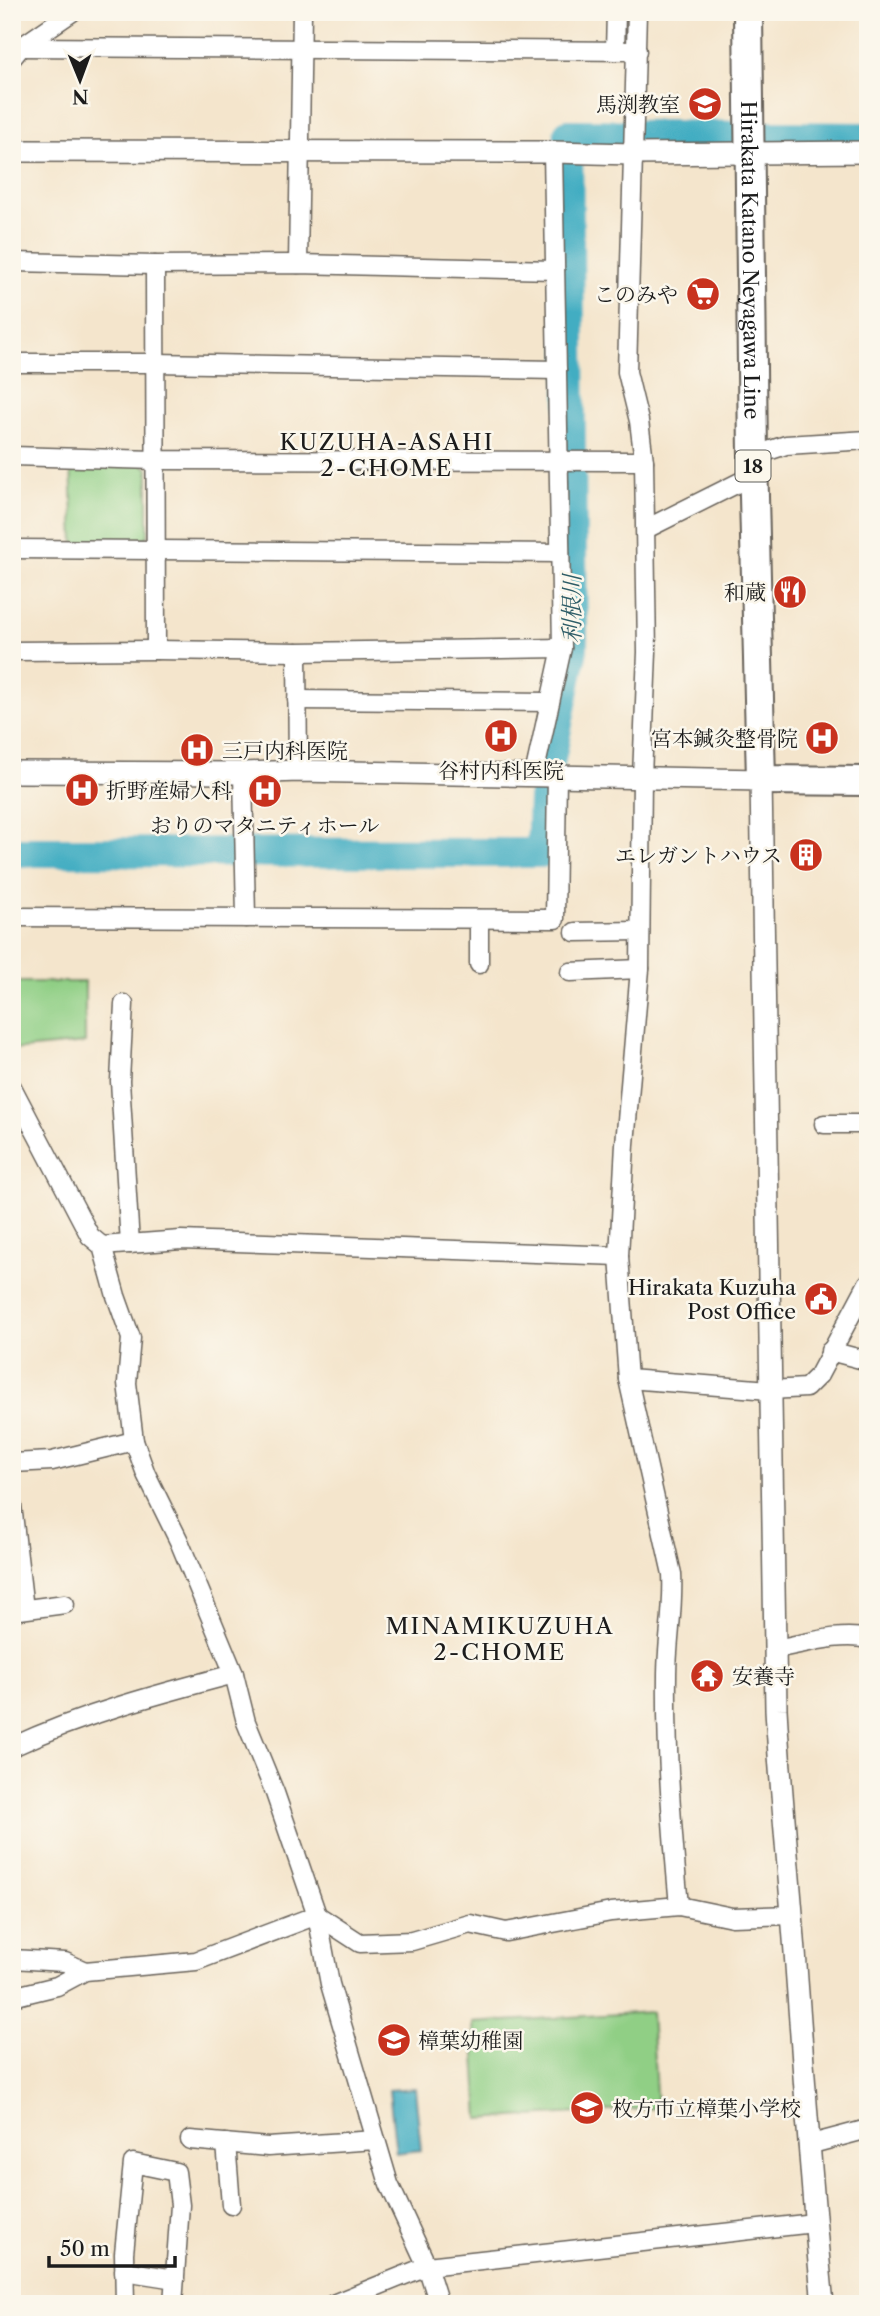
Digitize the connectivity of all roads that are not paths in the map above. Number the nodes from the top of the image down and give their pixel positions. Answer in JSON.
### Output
{"nodes":[{"id":1,"x":72,"y":12,"type":"edge"},
{"id":2,"x":302,"y":12,"type":"edge"},
{"id":3,"x":616,"y":12,"type":"edge"},
{"id":4,"x":637,"y":12,"type":"edge"},
{"id":5,"x":748,"y":12,"type":"edge"},
{"id":6,"x":302,"y":49,"type":"junction"},
{"id":7,"x":615,"y":51,"type":"junction"},
{"id":8,"x":637,"y":51,"type":"junction"},
{"id":9,"x":16,"y":53,"type":"edge"},
{"id":10,"x":749,"y":140,"type":"junction"},
{"id":11,"x":12,"y":151,"type":"edge"},
{"id":12,"x":301,"y":152,"type":"junction"},
{"id":13,"x":553,"y":152,"type":"junction"},
{"id":14,"x":868,"y":152,"type":"edge"},
{"id":15,"x":632,"y":154,"type":"junction"},
{"id":16,"x":12,"y":262,"type":"edge"},
{"id":17,"x":298,"y":264,"type":"junction"},
{"id":18,"x":155,"y":265,"type":"junction"},
{"id":19,"x":555,"y":270,"type":"junction"},
{"id":20,"x":12,"y":363,"type":"edge"},
{"id":21,"x":156,"y":363,"type":"junction"},
{"id":22,"x":557,"y":370,"type":"junction"},
{"id":23,"x":868,"y":440,"type":"edge"},
{"id":24,"x":12,"y":456,"type":"edge"},
{"id":25,"x":155,"y":460,"type":"junction"},
{"id":26,"x":558,"y":461,"type":"junction"},
{"id":27,"x":644,"y":461,"type":"junction"},
{"id":28,"x":753,"y":465,"type":"junction"},
{"id":29,"x":646,"y":529,"type":"junction"},
{"id":30,"x":12,"y":549,"type":"edge"},
{"id":31,"x":155,"y":550,"type":"junction"},
{"id":32,"x":560,"y":553,"type":"junction"},
{"id":33,"x":562,"y":648,"type":"junction"},
{"id":34,"x":156,"y":650,"type":"junction"},
{"id":35,"x":12,"y":651,"type":"edge"},
{"id":36,"x":297,"y":652,"type":"junction"},
{"id":37,"x":297,"y":700,"type":"junction"},
{"id":38,"x":550,"y":702,"type":"junction"},
{"id":39,"x":298,"y":771,"type":"junction"},
{"id":40,"x":12,"y":772,"type":"edge"},
{"id":41,"x":243,"y":773,"type":"junction"},
{"id":42,"x":534,"y":775,"type":"junction"},
{"id":43,"x":556,"y":775,"type":"junction"},
{"id":44,"x":642,"y":777,"type":"junction"},
{"id":45,"x":761,"y":780,"type":"junction"},
{"id":46,"x":868,"y":781,"type":"edge"},
{"id":47,"x":12,"y":916,"type":"edge"},
{"id":48,"x":246,"y":918,"type":"junction"},
{"id":49,"x":479,"y":919,"type":"junction"},
{"id":50,"x":640,"y":931,"type":"junction"},
{"id":51,"x":575,"y":932,"type":"dead end"},
{"id":52,"x":479,"y":964,"type":"dead end"},
{"id":53,"x":640,"y":969,"type":"junction"},
{"id":54,"x":570,"y":972,"type":"dead end"},
{"id":55,"x":124,"y":1004,"type":"dead end"},
{"id":56,"x":12,"y":1087,"type":"edge"},
{"id":57,"x":824,"y":1124,"type":"dead end"},
{"id":58,"x":868,"y":1124,"type":"edge"},
{"id":59,"x":130,"y":1244,"type":"junction"},
{"id":60,"x":102,"y":1246,"type":"junction"},
{"id":61,"x":620,"y":1256,"type":"junction"},
{"id":62,"x":868,"y":1283,"type":"edge"},
{"id":63,"x":830,"y":1351,"type":"junction"},
{"id":64,"x":868,"y":1361,"type":"edge"},
{"id":65,"x":628,"y":1378,"type":"junction"},
{"id":66,"x":770,"y":1390,"type":"junction"},
{"id":67,"x":134,"y":1441,"type":"junction"},
{"id":68,"x":12,"y":1463,"type":"edge"},
{"id":69,"x":12,"y":1505,"type":"edge"},
{"id":70,"x":65,"y":1604,"type":"dead end"},
{"id":71,"x":18,"y":1610,"type":"edge"},
{"id":72,"x":868,"y":1639,"type":"edge"},
{"id":73,"x":775,"y":1649,"type":"junction"},
{"id":74,"x":234,"y":1674,"type":"junction"},
{"id":75,"x":12,"y":1747,"type":"edge"},
{"id":76,"x":679,"y":1906,"type":"junction"},
{"id":77,"x":317,"y":1915,"type":"junction"},
{"id":78,"x":792,"y":1915,"type":"junction"},
{"id":79,"x":12,"y":1959,"type":"edge"},
{"id":80,"x":85,"y":1971,"type":"junction"},
{"id":81,"x":12,"y":1997,"type":"edge"},
{"id":82,"x":868,"y":2129,"type":"edge"},
{"id":83,"x":190,"y":2140,"type":"dead end"},
{"id":84,"x":376,"y":2140,"type":"junction"},
{"id":85,"x":226,"y":2143,"type":"junction"},
{"id":86,"x":808,"y":2145,"type":"junction"},
{"id":87,"x":231,"y":2205,"type":"dead end"},
{"id":88,"x":814,"y":2223,"type":"junction"},
{"id":89,"x":427,"y":2266,"type":"junction"},
{"id":90,"x":124,"y":2271,"type":"junction"},
{"id":91,"x":175,"y":2279,"type":"junction"},
{"id":92,"x":125,"y":2304,"type":"edge"},
{"id":93,"x":173,"y":2304,"type":"edge"},
{"id":94,"x":333,"y":2304,"type":"edge"},
{"id":95,"x":439,"y":2304,"type":"edge"},
{"id":96,"x":823,"y":2304,"type":"edge"}],
"edges":[{"from":1,"to":9,"type":"street"},
{"from":2,"to":6,"type":"street"},
{"from":3,"to":7,"type":"street"},
{"from":4,"to":8,"type":"street"},
{"from":5,"to":10,"type":"main road","name":"Hirakata Katano Neyagawa Line","number":"18"},
{"from":6,"to":7,"type":"street"},
{"from":6,"to":9,"type":"street"},
{"from":6,"to":12,"type":"street"},
{"from":7,"to":8,"type":"street"},
{"from":8,"to":15,"type":"street"},
{"from":10,"to":14,"type":"street"},
{"from":10,"to":15,"type":"street"},
{"from":10,"to":28,"type":"main road","name":"Hirakata Katano Neyagawa Line","number":"18"},
{"from":11,"to":12,"type":"street"},
{"from":12,"to":13,"type":"street"},
{"from":12,"to":17,"type":"street"},
{"from":13,"to":15,"type":"street"},
{"from":13,"to":19,"type":"street"},
{"from":15,"to":27,"type":"street"},
{"from":16,"to":18,"type":"street"},
{"from":17,"to":18,"type":"street"},
{"from":17,"to":19,"type":"street"},
{"from":18,"to":21,"type":"street"},
{"from":19,"to":22,"type":"street"},
{"from":20,"to":21,"type":"street"},
{"from":21,"to":22,"type":"street"},
{"from":21,"to":25,"type":"street"},
{"from":22,"to":26,"type":"street"},
{"from":23,"to":28,"type":"street"},
{"from":24,"to":25,"type":"street"},
{"from":25,"to":26,"type":"street"},
{"from":25,"to":31,"type":"street"},
{"from":26,"to":27,"type":"street"},
{"from":26,"to":32,"type":"street"},
{"from":27,"to":29,"type":"street"},
{"from":28,"to":29,"type":"street"},
{"from":28,"to":45,"type":"main road","name":"Hirakata Katano Neyagawa Line","number":"18"},
{"from":29,"to":44,"type":"street"},
{"from":30,"to":31,"type":"street"},
{"from":31,"to":32,"type":"street"},
{"from":31,"to":34,"type":"street"},
{"from":32,"to":33,"type":"street"},
{"from":33,"to":36,"type":"street"},
{"from":33,"to":38,"type":"street"},
{"from":34,"to":35,"type":"street"},
{"from":34,"to":36,"type":"street"},
{"from":36,"to":37,"type":"street"},
{"from":37,"to":38,"type":"street"},
{"from":37,"to":39,"type":"street"},
{"from":38,"to":42,"type":"street"},
{"from":39,"to":41,"type":"street"},
{"from":39,"to":42,"type":"street"},
{"from":40,"to":41,"type":"street"},
{"from":41,"to":48,"type":"street"},
{"from":42,"to":43,"type":"street"},
{"from":43,"to":44,"type":"street"},
{"from":43,"to":49,"type":"street"},
{"from":44,"to":45,"type":"street"},
{"from":44,"to":50,"type":"street"},
{"from":45,"to":46,"type":"main road"},
{"from":45,"to":66,"type":"street"},
{"from":47,"to":48,"type":"street"},
{"from":48,"to":49,"type":"street"},
{"from":49,"to":52,"type":"street"},
{"from":50,"to":51,"type":"street"},
{"from":50,"to":53,"type":"street"},
{"from":53,"to":54,"type":"street"},
{"from":53,"to":61,"type":"street"},
{"from":55,"to":59,"type":"street"},
{"from":56,"to":60,"type":"street"},
{"from":57,"to":58,"type":"street"},
{"from":59,"to":60,"type":"street"},
{"from":59,"to":61,"type":"street"},
{"from":60,"to":67,"type":"street"},
{"from":61,"to":65,"type":"street"},
{"from":62,"to":63,"type":"street"},
{"from":63,"to":64,"type":"street"},
{"from":63,"to":66,"type":"street"},
{"from":65,"to":66,"type":"street"},
{"from":65,"to":76,"type":"street"},
{"from":66,"to":73,"type":"street"},
{"from":67,"to":68,"type":"street"},
{"from":67,"to":74,"type":"street"},
{"from":69,"to":71,"type":"street"},
{"from":70,"to":71,"type":"street"},
{"from":72,"to":73,"type":"street"},
{"from":73,"to":78,"type":"street"},
{"from":74,"to":75,"type":"street"},
{"from":74,"to":77,"type":"street"},
{"from":76,"to":77,"type":"street"},
{"from":76,"to":78,"type":"street"},
{"from":77,"to":80,"type":"street"},
{"from":77,"to":84,"type":"street"},
{"from":78,"to":86,"type":"street"},
{"from":79,"to":80,"type":"street"},
{"from":80,"to":81,"type":"street"},
{"from":82,"to":86,"type":"street"},
{"from":83,"to":85,"type":"street"},
{"from":84,"to":85,"type":"street"},
{"from":84,"to":89,"type":"street"},
{"from":85,"to":87,"type":"street"},
{"from":86,"to":88,"type":"street"},
{"from":88,"to":89,"type":"street"},
{"from":88,"to":96,"type":"street"},
{"from":89,"to":94,"type":"street"},
{"from":89,"to":95,"type":"street"},
{"from":90,"to":91,"type":"street"},
{"from":90,"to":91,"type":"street"},
{"from":90,"to":92,"type":"street"},
{"from":91,"to":93,"type":"street"}]}
